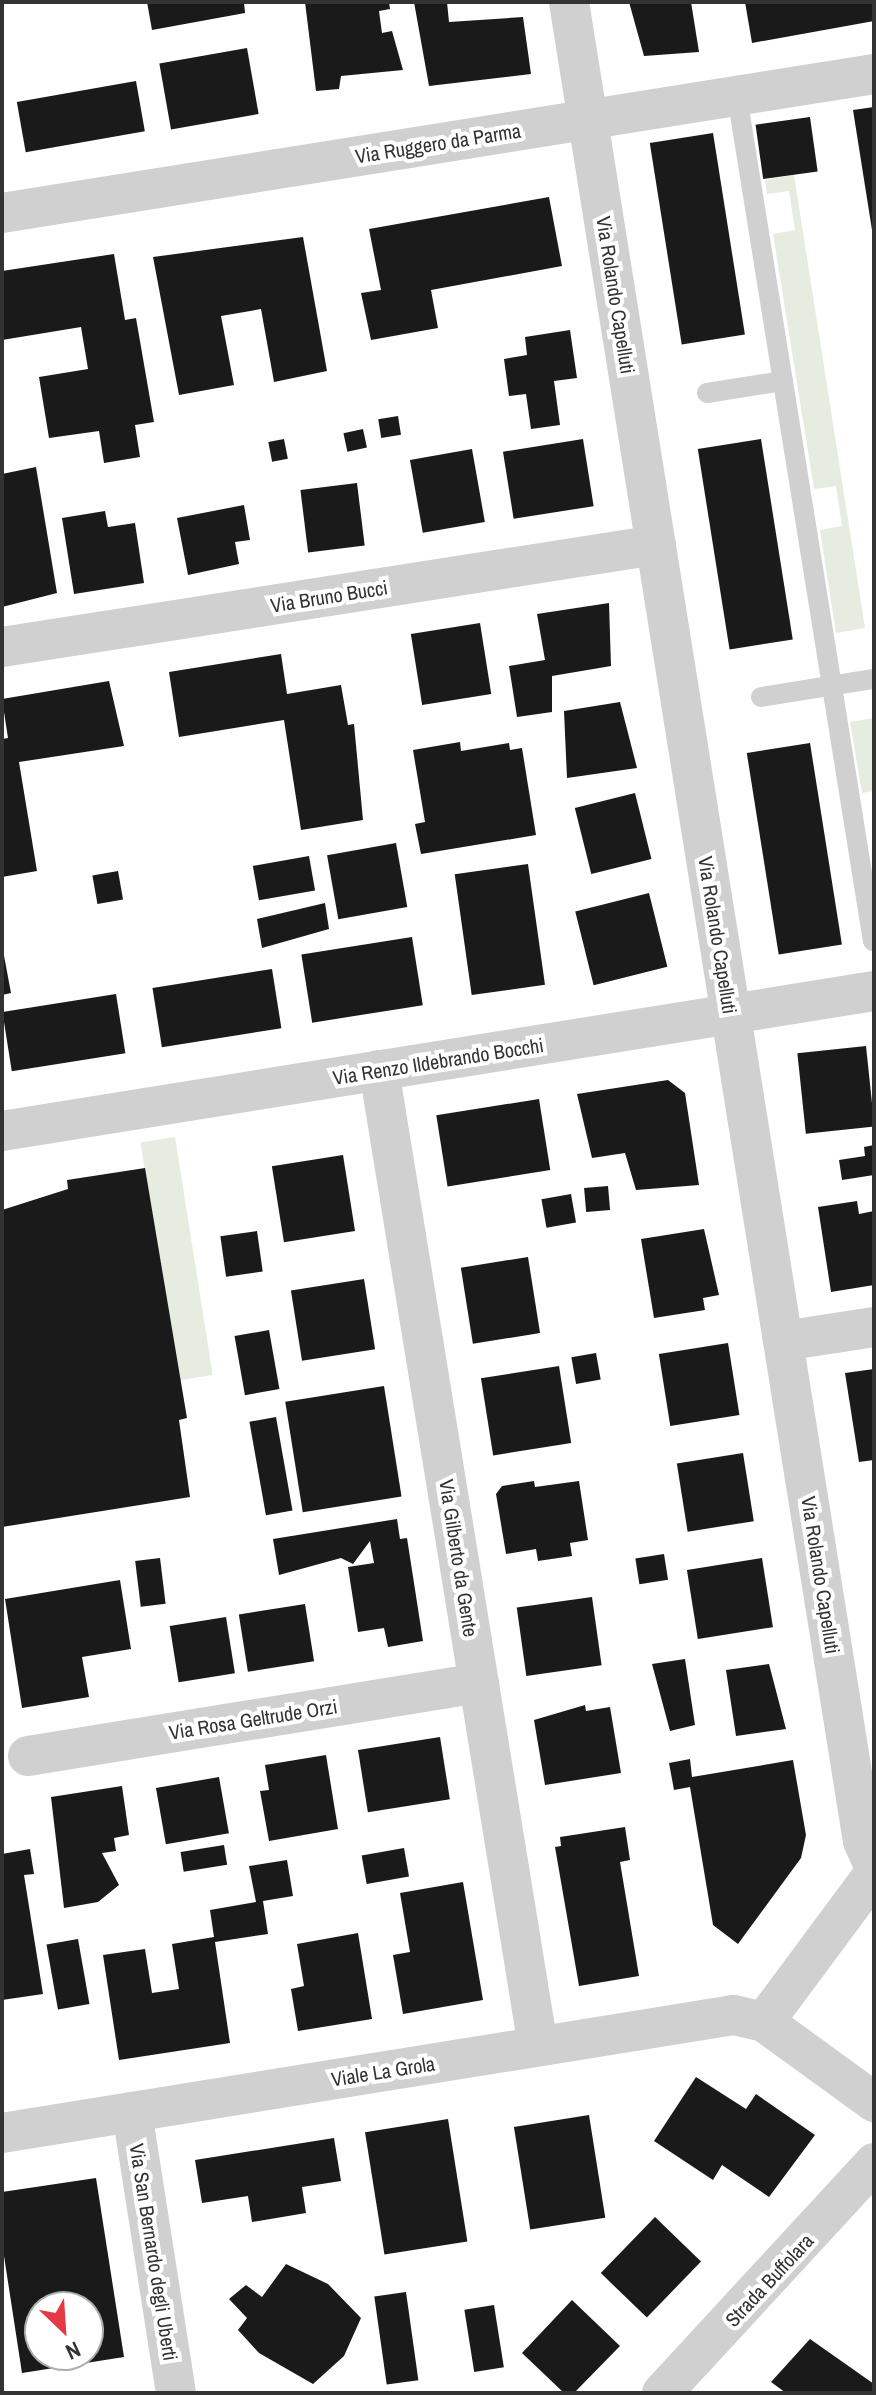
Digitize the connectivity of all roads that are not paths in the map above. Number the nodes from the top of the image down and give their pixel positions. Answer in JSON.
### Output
{"nodes":[{"id":1,"x":569,"y":2,"type":"edge"},
{"id":2,"x":874,"y":74,"type":"edge"},
{"id":3,"x":737,"y":96,"type":"junction"},
{"id":4,"x":588,"y":119,"type":"junction"},
{"id":5,"x":2,"y":213,"type":"edge"},
{"id":6,"x":783,"y":381,"type":"junction"},
{"id":7,"x":707,"y":393,"type":"dead end"},
{"id":8,"x":656,"y":545,"type":"junction"},
{"id":9,"x":2,"y":647,"type":"edge"},
{"id":10,"x":874,"y":679,"type":"edge"},
{"id":11,"x":832,"y":686,"type":"junction"},
{"id":12,"x":761,"y":697,"type":"dead end"},
{"id":13,"x":873,"y":941,"type":"edge"},
{"id":14,"x":874,"y":991,"type":"edge"},
{"id":15,"x":731,"y":1013,"type":"junction"},
{"id":16,"x":379,"y":1070,"type":"junction"},
{"id":17,"x":2,"y":1131,"type":"edge"},
{"id":18,"x":874,"y":1327,"type":"edge"},
{"id":19,"x":783,"y":1341,"type":"junction"},
{"id":20,"x":479,"y":1683,"type":"junction"},
{"id":21,"x":28,"y":1756,"type":"dead end"},
{"id":22,"x":874,"y":1866,"type":"edge"},
{"id":23,"x":874,"y":1874,"type":"edge"},
{"id":24,"x":764,"y":2022,"type":"junction"},
{"id":25,"x":538,"y":2046,"type":"junction"},
{"id":26,"x":874,"y":2102,"type":"edge"},
{"id":27,"x":132,"y":2112,"type":"junction"},
{"id":28,"x":2,"y":2133,"type":"edge"},
{"id":29,"x":874,"y":2163,"type":"edge"},
{"id":30,"x":176,"y":2393,"type":"edge"},
{"id":31,"x":662,"y":2393,"type":"edge"}],
"edges":[{"from":1,"to":4,"type":"street","name":"Via Rolando Capelluti"},
{"from":2,"to":3,"type":"street","name":"Via Ruggero da Parma"},
{"from":3,"to":4,"type":"street","name":"Via Ruggero da Parma"},
{"from":3,"to":6,"type":"lane"},
{"from":4,"to":5,"type":"street","name":"Via Ruggero da Parma"},
{"from":4,"to":8,"type":"street","name":"Via Rolando Capelluti"},
{"from":6,"to":7,"type":"lane"},
{"from":6,"to":11,"type":"lane"},
{"from":8,"to":9,"type":"street","name":"Via Bruno Bucci"},
{"from":8,"to":15,"type":"street","name":"Via Rolando Capelluti"},
{"from":10,"to":11,"type":"lane"},
{"from":11,"to":12,"type":"lane"},
{"from":11,"to":13,"type":"lane"},
{"from":14,"to":15,"type":"street","name":"Via Renzo Ildebrando Bocchi"},
{"from":15,"to":16,"type":"street","name":"Via Renzo Ildebrando Bocchi"},
{"from":15,"to":19,"type":"street","name":"Via Rolando Capelluti"},
{"from":16,"to":17,"type":"street","name":"Via Renzo Ildebrando Bocchi"},
{"from":16,"to":20,"type":"street","name":"Via Gilberto da Gente"},
{"from":18,"to":19,"type":"street"},
{"from":19,"to":22,"type":"street","name":"Via Rolando Capelluti"},
{"from":20,"to":21,"type":"street","name":"Via Rosa Geltrude Orzi"},
{"from":20,"to":25,"type":"street","name":"Via Gilberto da Gente"},
{"from":23,"to":24,"type":"street"},
{"from":24,"to":25,"type":"street","name":"Viale La Grola"},
{"from":24,"to":26,"type":"street"},
{"from":25,"to":27,"type":"street","name":"Viale La Grola"},
{"from":27,"to":28,"type":"street","name":"Viale La Grola"},
{"from":27,"to":30,"type":"street","name":"Via San Bernardo degli Uberti"},
{"from":29,"to":31,"type":"street","name":"Strada Buffolara"}]}
